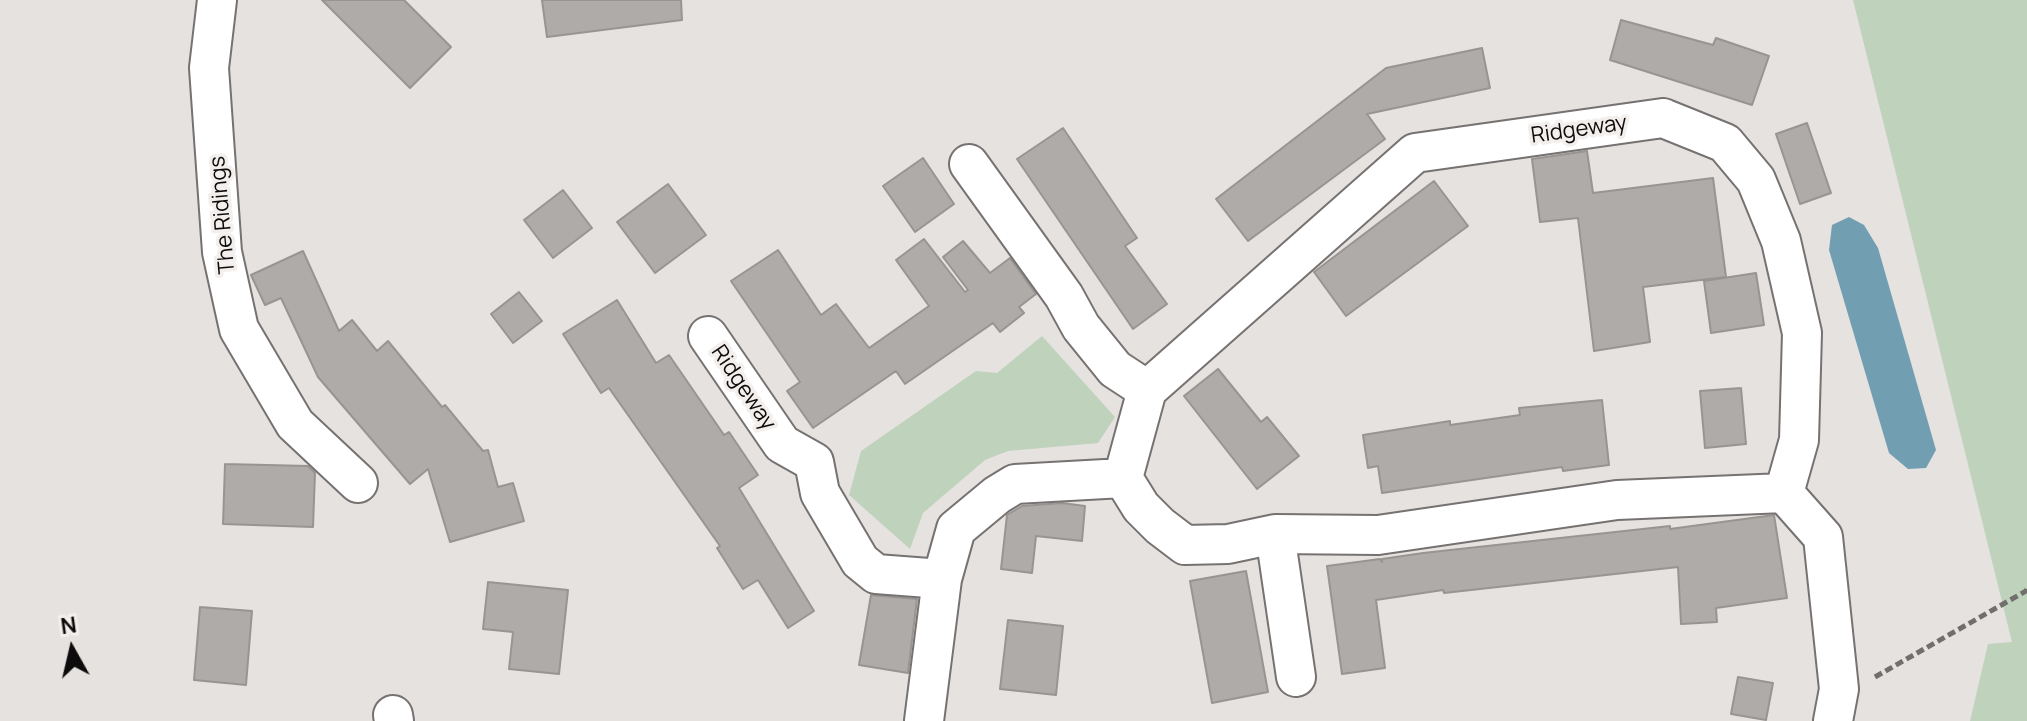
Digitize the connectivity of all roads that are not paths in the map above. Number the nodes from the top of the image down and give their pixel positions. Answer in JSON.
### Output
{"nodes":[{"id":1,"x":217,"y":0,"type":"edge"},
{"id":2,"x":969,"y":164,"type":"dead end"},
{"id":3,"x":708,"y":336,"type":"dead end"},
{"id":4,"x":1147,"y":390,"type":"junction"},
{"id":5,"x":1123,"y":478,"type":"junction"},
{"id":6,"x":358,"y":483,"type":"dead end"},
{"id":7,"x":1784,"y":493,"type":"junction"},
{"id":8,"x":1275,"y":534,"type":"junction"},
{"id":9,"x":942,"y":579,"type":"junction"},
{"id":10,"x":1296,"y":677,"type":"dead end"},
{"id":11,"x":1836,"y":705,"type":"edge"},
{"id":12,"x":924,"y":721,"type":"edge"}],
"edges":[{"from":1,"to":6,"type":"street","name":"The Ridings"},
{"from":2,"to":4,"type":"street"},
{"from":3,"to":9,"type":"street","name":"Ridgeway"},
{"from":4,"to":5,"type":"street"},
{"from":4,"to":7,"type":"street","name":"Ridgeway"},
{"from":5,"to":8,"type":"street"},
{"from":5,"to":9,"type":"street"},
{"from":7,"to":8,"type":"street"},
{"from":7,"to":11,"type":"street"},
{"from":8,"to":10,"type":"street"},
{"from":9,"to":12,"type":"street"}]}
